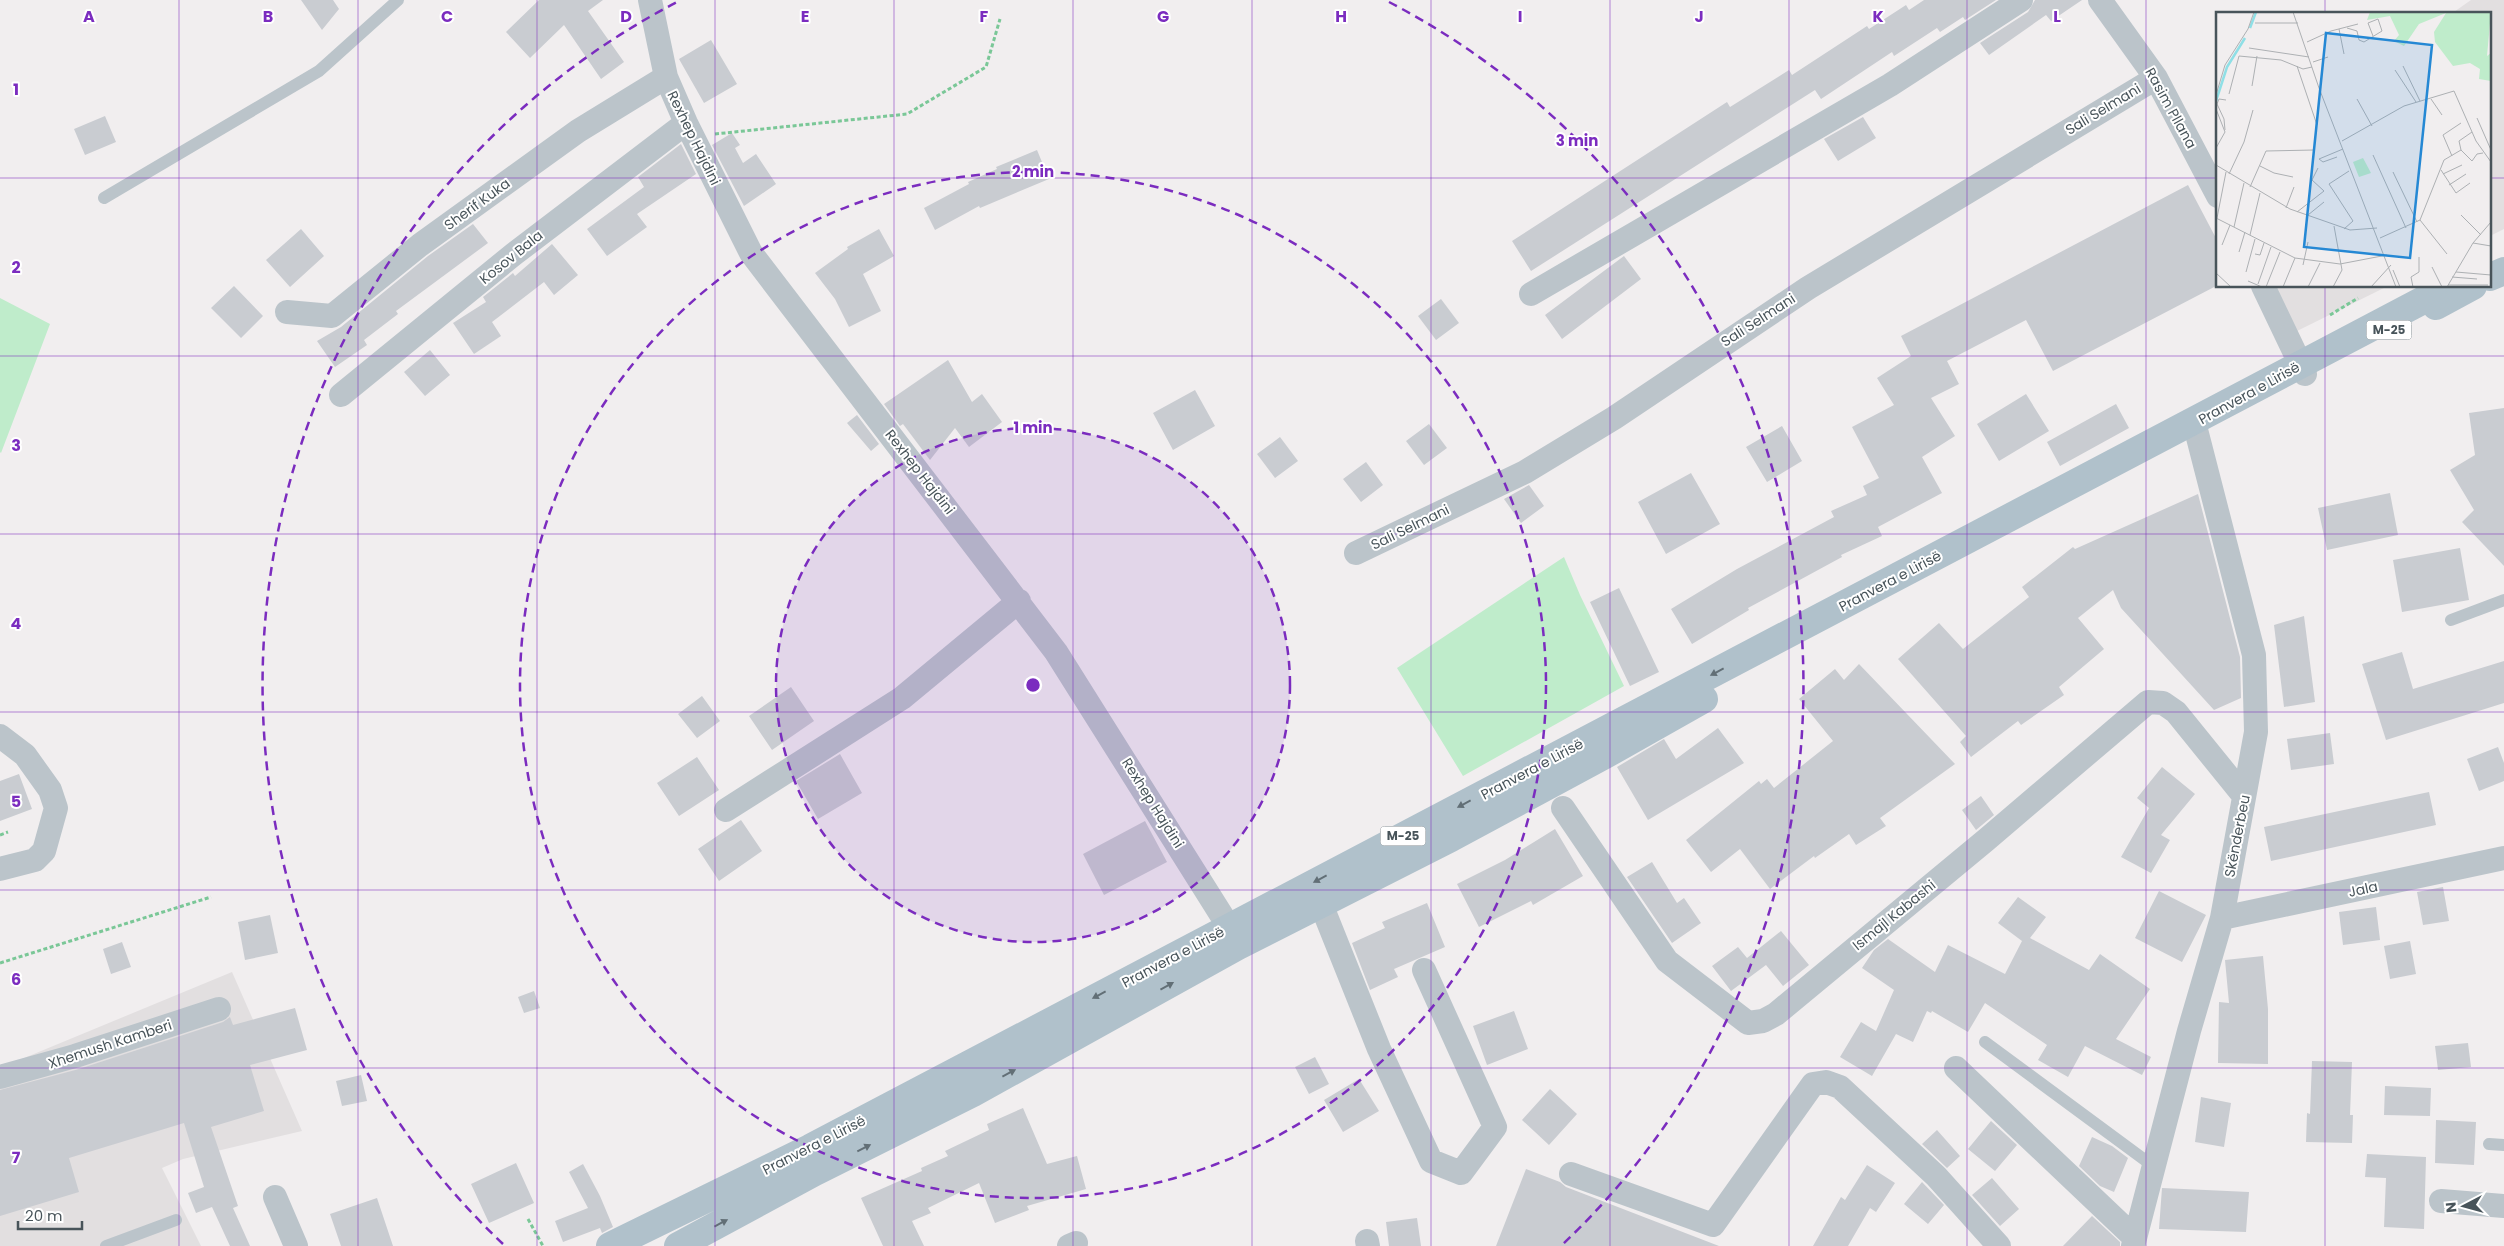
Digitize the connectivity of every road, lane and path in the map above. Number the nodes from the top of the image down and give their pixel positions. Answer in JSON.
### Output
{"nodes":[{"id":1,"x":398,"y":0,"type":"edge"},
{"id":2,"x":650,"y":0,"type":"edge"},
{"id":3,"x":2021,"y":0,"type":"edge"},
{"id":4,"x":2100,"y":0,"type":"edge"},
{"id":5,"x":1000,"y":19,"type":"dead end"},
{"id":6,"x":666,"y":77,"type":"junction"},
{"id":7,"x":2156,"y":78,"type":"junction"},
{"id":8,"x":689,"y":130,"type":"junction"},
{"id":9,"x":2216,"y":192,"type":"edge"},
{"id":10,"x":104,"y":198,"type":"dead end"},
{"id":11,"x":2264,"y":288,"type":"edge"},
{"id":12,"x":2446,"y":288,"type":"edge"},
{"id":13,"x":2469,"y":288,"type":"edge"},
{"id":14,"x":1531,"y":294,"type":"dead end"},
{"id":15,"x":2358,"y":298,"type":"dead end"},
{"id":16,"x":287,"y":312,"type":"dead end"},
{"id":17,"x":2330,"y":315,"type":"dead end"},
{"id":18,"x":2302,"y":369,"type":"junction"},
{"id":19,"x":341,"y":395,"type":"dead end"},
{"id":20,"x":2196,"y":428,"type":"junction"},
{"id":21,"x":1356,"y":553,"type":"dead end"},
{"id":22,"x":2504,"y":600,"type":"edge"},
{"id":23,"x":1019,"y":601,"type":"junction"},
{"id":24,"x":2451,"y":620,"type":"dead end"},
{"id":25,"x":0,"y":736,"type":"edge"},
{"id":26,"x":2244,"y":796,"type":"junction"},
{"id":27,"x":1563,"y":808,"type":"dead end"},
{"id":28,"x":726,"y":810,"type":"dead end"},
{"id":29,"x":8,"y":832,"type":"dead end"},
{"id":30,"x":0,"y":834,"type":"edge"},
{"id":31,"x":2504,"y":858,"type":"edge"},
{"id":32,"x":0,"y":869,"type":"edge"},
{"id":33,"x":211,"y":897,"type":"dead end"},
{"id":34,"x":1321,"y":904,"type":"junction"},
{"id":35,"x":2222,"y":918,"type":"junction"},
{"id":36,"x":1229,"y":927,"type":"junction"},
{"id":37,"x":0,"y":962,"type":"edge"},
{"id":38,"x":1424,"y":970,"type":"dead end"},
{"id":39,"x":219,"y":1009,"type":"dead end"},
{"id":40,"x":1985,"y":1042,"type":"dead end"},
{"id":41,"x":1956,"y":1068,"type":"dead end"},
{"id":42,"x":0,"y":1077,"type":"edge"},
{"id":43,"x":2489,"y":1144,"type":"dead end"},
{"id":44,"x":2504,"y":1145,"type":"edge"},
{"id":45,"x":2154,"y":1166,"type":"junction"},
{"id":46,"x":1571,"y":1174,"type":"dead end"},
{"id":47,"x":275,"y":1197,"type":"dead end"},
{"id":48,"x":2441,"y":1200,"type":"dead end"},
{"id":49,"x":2504,"y":1206,"type":"edge"},
{"id":50,"x":528,"y":1219,"type":"dead end"},
{"id":51,"x":176,"y":1220,"type":"dead end"},
{"id":52,"x":2134,"y":1242,"type":"edge"},
{"id":53,"x":106,"y":1246,"type":"edge"},
{"id":54,"x":296,"y":1246,"type":"edge"},
{"id":55,"x":543,"y":1246,"type":"edge"},
{"id":56,"x":610,"y":1246,"type":"edge"},
{"id":57,"x":678,"y":1246,"type":"edge"},
{"id":58,"x":1999,"y":1246,"type":"edge"}],
"edges":[{"from":1,"to":10,"type":"lane"},
{"from":2,"to":6,"type":"street","name":"Rexhep Hajdini"},
{"from":3,"to":14,"type":"street"},
{"from":4,"to":7,"type":"street","name":"Rasim Pllana"},
{"from":5,"to":8,"type":"path"},
{"from":6,"to":8,"type":"street","name":"Rexhep Hajdini"},
{"from":6,"to":16,"type":"street","name":"Sherif Kuka"},
{"from":7,"to":9,"type":"street","name":"Rasim Pllana"},
{"from":7,"to":21,"type":"street","name":"Sali Selmani"},
{"from":8,"to":19,"type":"street","name":"Kosov Bala"},
{"from":8,"to":23,"type":"street","name":"Rexhep Hajdini"},
{"from":11,"to":18,"type":"street"},
{"from":12,"to":18,"type":"main road","name":"Pranvera e Lirisë","number":"M-25"},
{"from":13,"to":18,"type":"main road","name":"Pranvera e Lirisë","number":"M-25"},
{"from":15,"to":17,"type":"path"},
{"from":18,"to":20,"type":"main road","name":"Pranvera e Lirisë","number":"M-25"},
{"from":20,"to":26,"type":"street","name":"Skënderbeu"},
{"from":20,"to":34,"type":"main road","name":"Pranvera e Lirisë"},
{"from":20,"to":36,"type":"main road","name":"Pranvera e Lirisë","number":"M-25","one_way":true},
{"from":22,"to":24,"type":"lane"},
{"from":23,"to":28,"type":"street"},
{"from":23,"to":36,"type":"street","name":"Rexhep Hajdini"},
{"from":25,"to":32,"type":"street"},
{"from":26,"to":27,"type":"street","name":"Ismajl Kabashi"},
{"from":26,"to":35,"type":"street","name":"Skënderbeu"},
{"from":29,"to":30,"type":"path"},
{"from":31,"to":35,"type":"street","name":"Jala"},
{"from":33,"to":37,"type":"path"},
{"from":34,"to":38,"type":"street"},
{"from":57,"to":34,"type":"main road","name":"Pranvera e Lirisë","one_way":true},
{"from":35,"to":45,"type":"street","name":"Skënderbeu"},
{"from":36,"to":56,"type":"main road","name":"Pranvera e Lirisë","number":"M-25","one_way":true},
{"from":39,"to":42,"type":"street","name":"Xhemush Kamberi"},
{"from":40,"to":45,"type":"lane"},
{"from":41,"to":52,"type":"street"},
{"from":43,"to":44,"type":"lane"},
{"from":45,"to":52,"type":"street","name":"Skënderbeu"},
{"from":46,"to":58,"type":"street"},
{"from":47,"to":54,"type":"street"},
{"from":48,"to":49,"type":"street"},
{"from":50,"to":55,"type":"path"},
{"from":51,"to":53,"type":"lane"}]}
